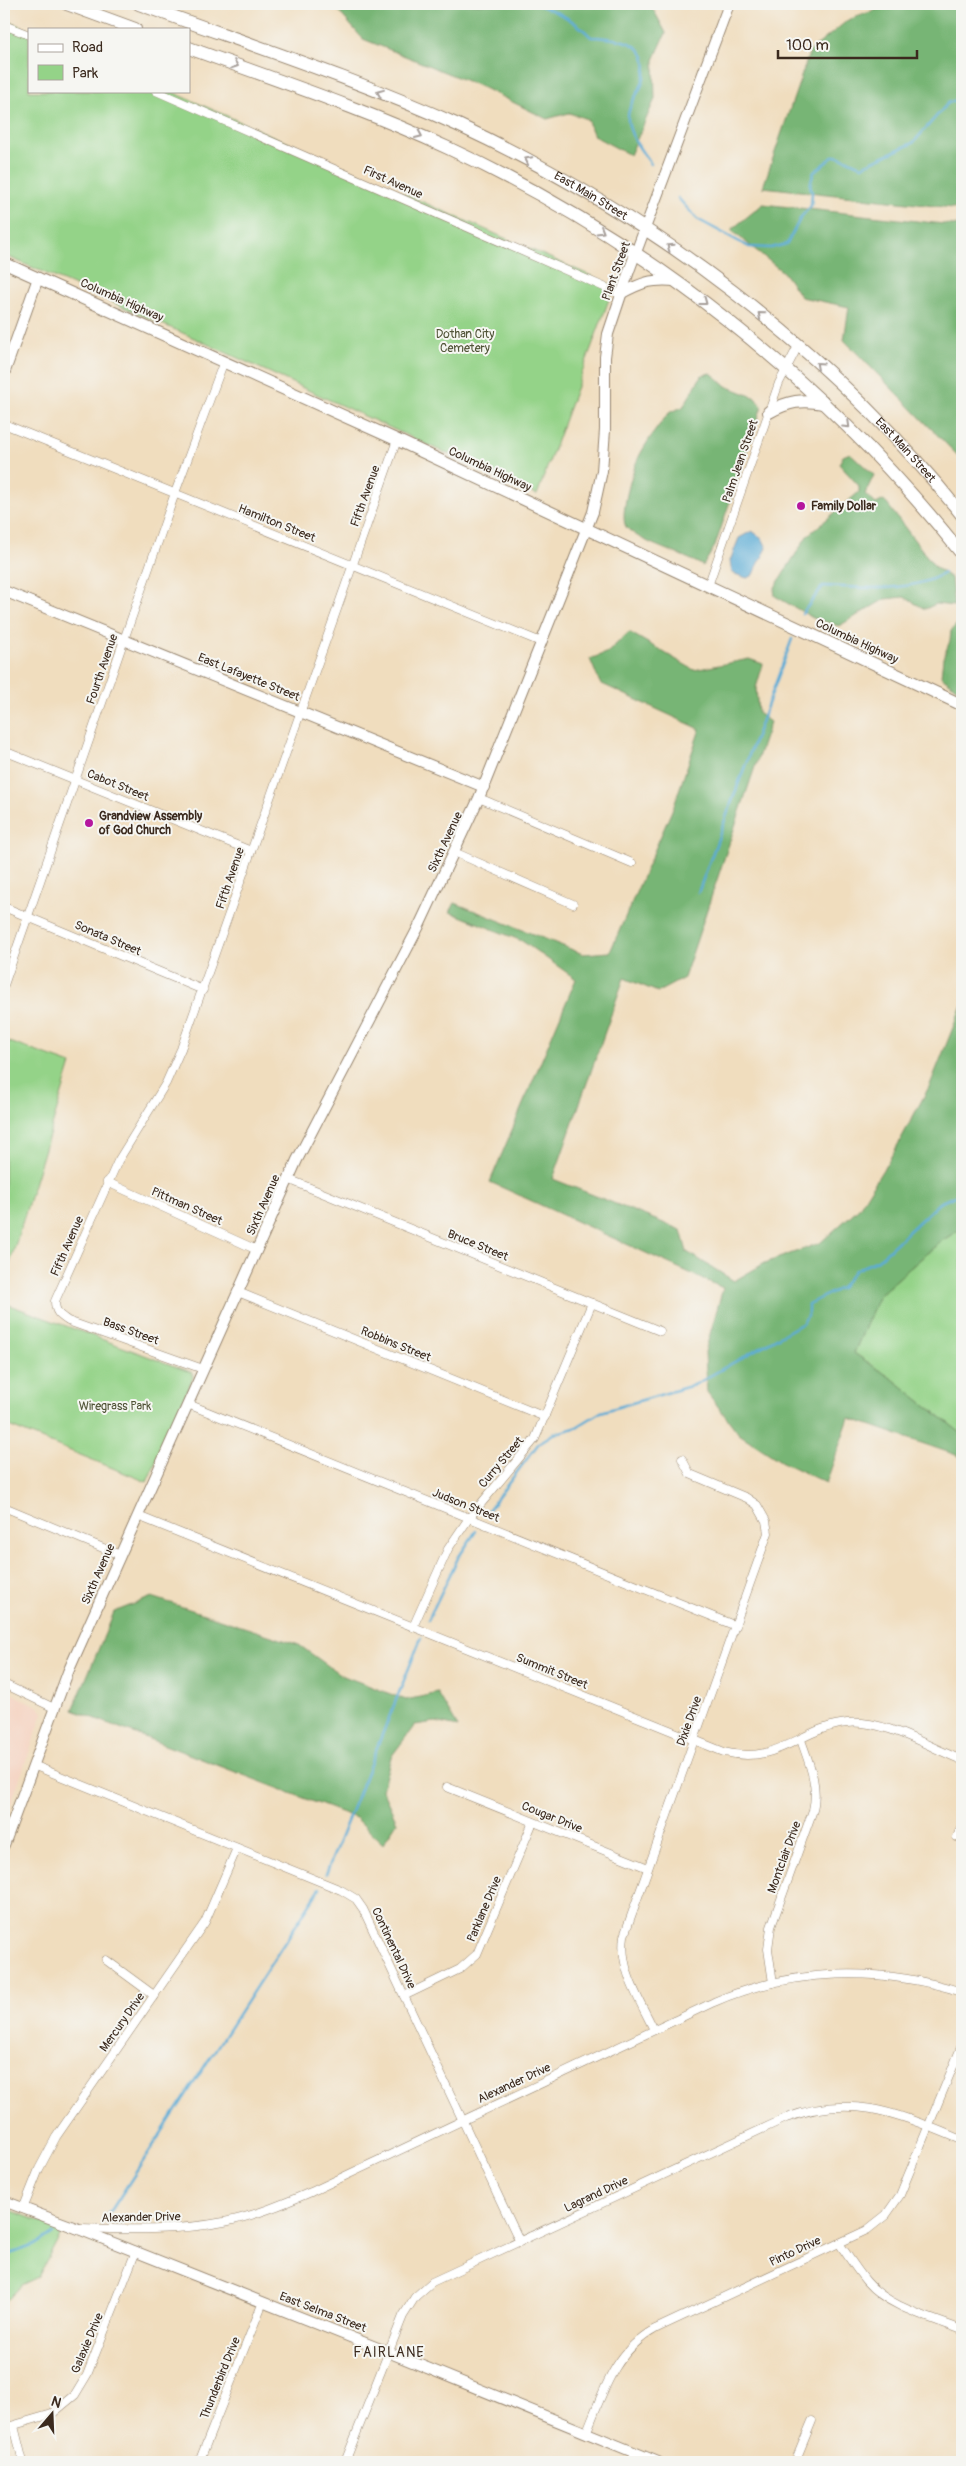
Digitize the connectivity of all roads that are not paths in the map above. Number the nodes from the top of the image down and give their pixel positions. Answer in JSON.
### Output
{"nodes":[{"id":1,"x":67,"y":4,"type":"edge"},
{"id":2,"x":139,"y":4,"type":"edge"},
{"id":3,"x":729,"y":4,"type":"edge"},
{"id":4,"x":4,"y":24,"type":"edge"},
{"id":5,"x":132,"y":28,"type":"edge"},
{"id":6,"x":28,"y":36,"type":"edge"},
{"id":7,"x":190,"y":48,"type":"edge"},
{"id":8,"x":158,"y":92,"type":"edge"},
{"id":9,"x":645,"y":230,"type":"junction"},
{"id":10,"x":636,"y":253,"type":"junction"},
{"id":11,"x":4,"y":263,"type":"edge"},
{"id":12,"x":38,"y":278,"type":"junction"},
{"id":13,"x":676,"y":281,"type":"junction"},
{"id":14,"x":620,"y":294,"type":"junction"},
{"id":15,"x":798,"y":346,"type":"junction"},
{"id":16,"x":224,"y":361,"type":"junction"},
{"id":17,"x":786,"y":368,"type":"junction"},
{"id":18,"x":4,"y":374,"type":"edge"},
{"id":19,"x":824,"y":403,"type":"junction"},
{"id":20,"x":769,"y":412,"type":"junction"},
{"id":21,"x":4,"y":424,"type":"edge"},
{"id":22,"x":397,"y":440,"type":"junction"},
{"id":23,"x":175,"y":493,"type":"junction"},
{"id":24,"x":962,"y":515,"type":"edge"},
{"id":25,"x":586,"y":529,"type":"junction"},
{"id":26,"x":962,"y":554,"type":"edge"},
{"id":27,"x":352,"y":566,"type":"junction"},
{"id":28,"x":565,"y":583,"type":"joint"},
{"id":29,"x":708,"y":586,"type":"junction"},
{"id":30,"x":4,"y":592,"type":"edge"},
{"id":31,"x":124,"y":640,"type":"junction"},
{"id":32,"x":541,"y":642,"type":"junction"},
{"id":33,"x":962,"y":705,"type":"edge"},
{"id":34,"x":300,"y":711,"type":"junction"},
{"id":35,"x":4,"y":752,"type":"edge"},
{"id":36,"x":75,"y":780,"type":"junction"},
{"id":37,"x":484,"y":787,"type":"junction"},
{"id":38,"x":479,"y":798,"type":"junction"},
{"id":39,"x":251,"y":851,"type":"junction"},
{"id":40,"x":454,"y":852,"type":"junction"},
{"id":41,"x":632,"y":863,"type":"dead end"},
{"id":42,"x":573,"y":904,"type":"dead end"},
{"id":43,"x":4,"y":908,"type":"edge"},
{"id":44,"x":27,"y":917,"type":"junction"},
{"id":45,"x":4,"y":985,"type":"edge"},
{"id":46,"x":203,"y":990,"type":"junction"},
{"id":47,"x":288,"y":1179,"type":"junction"},
{"id":48,"x":108,"y":1182,"type":"junction"},
{"id":49,"x":257,"y":1250,"type":"junction"},
{"id":50,"x":238,"y":1292,"type":"junction"},
{"id":51,"x":592,"y":1303,"type":"junction"},
{"id":52,"x":55,"y":1309,"type":"joint"},
{"id":53,"x":660,"y":1331,"type":"dead end"},
{"id":54,"x":203,"y":1369,"type":"junction"},
{"id":55,"x":188,"y":1404,"type":"junction"},
{"id":56,"x":545,"y":1417,"type":"junction"},
{"id":57,"x":682,"y":1459,"type":"dead end"},
{"id":58,"x":4,"y":1507,"type":"edge"},
{"id":59,"x":138,"y":1516,"type":"junction"},
{"id":60,"x":469,"y":1518,"type":"junction"},
{"id":61,"x":120,"y":1556,"type":"junction"},
{"id":62,"x":736,"y":1626,"type":"junction"},
{"id":63,"x":413,"y":1627,"type":"junction"},
{"id":64,"x":4,"y":1684,"type":"edge"},
{"id":65,"x":54,"y":1708,"type":"junction"},
{"id":66,"x":800,"y":1740,"type":"junction"},
{"id":67,"x":694,"y":1741,"type":"junction"},
{"id":68,"x":962,"y":1760,"type":"edge"},
{"id":69,"x":33,"y":1765,"type":"junction"},
{"id":70,"x":447,"y":1787,"type":"dead end"},
{"id":71,"x":533,"y":1822,"type":"junction"},
{"id":72,"x":962,"y":1825,"type":"edge"},
{"id":73,"x":957,"y":1837,"type":"dead end"},
{"id":74,"x":4,"y":1845,"type":"edge"},
{"id":75,"x":237,"y":1848,"type":"junction"},
{"id":76,"x":648,"y":1868,"type":"junction"},
{"id":77,"x":106,"y":1960,"type":"dead end"},
{"id":78,"x":772,"y":1983,"type":"junction"},
{"id":79,"x":962,"y":1992,"type":"edge"},
{"id":80,"x":155,"y":1996,"type":"junction"},
{"id":81,"x":404,"y":1996,"type":"junction"},
{"id":82,"x":654,"y":2030,"type":"junction"},
{"id":83,"x":962,"y":2045,"type":"edge"},
{"id":84,"x":462,"y":2120,"type":"junction"},
{"id":85,"x":929,"y":2127,"type":"junction"},
{"id":86,"x":962,"y":2140,"type":"edge"},
{"id":87,"x":4,"y":2201,"type":"edge"},
{"id":88,"x":23,"y":2208,"type":"junction"},
{"id":89,"x":76,"y":2228,"type":"junction"},
{"id":90,"x":520,"y":2242,"type":"junction"},
{"id":91,"x":839,"y":2243,"type":"junction"},
{"id":92,"x":136,"y":2251,"type":"junction"},
{"id":93,"x":263,"y":2302,"type":"junction"},
{"id":94,"x":962,"y":2330,"type":"edge"},
{"id":95,"x":388,"y":2352,"type":"junction"},
{"id":96,"x":812,"y":2421,"type":"dead end"},
{"id":97,"x":14,"y":2426,"type":"junction"},
{"id":98,"x":4,"y":2428,"type":"edge"},
{"id":99,"x":587,"y":2431,"type":"junction"},
{"id":100,"x":23,"y":2462,"type":"edge"},
{"id":101,"x":199,"y":2462,"type":"edge"},
{"id":102,"x":345,"y":2462,"type":"edge"},
{"id":103,"x":658,"y":2462,"type":"edge"},
{"id":104,"x":795,"y":2462,"type":"edge"}],
"edges":[{"from":1,"to":5,"type":"main road"},
{"from":9,"to":2,"type":"main road","name":"East Main Street","one_way":true},
{"from":3,"to":9,"type":"street","name":"Plant Street"},
{"from":4,"to":6,"type":"street"},
{"from":7,"to":10,"type":"main road","name":"East Main Street","one_way":true},
{"from":8,"to":14,"type":"street","name":"First Avenue"},
{"from":9,"to":10,"type":"street","name":"Plant Street"},
{"from":15,"to":9,"type":"main road","name":"East Main Street","one_way":true},
{"from":10,"to":13,"type":"main road","name":"East Main Street"},
{"from":10,"to":14,"type":"street","name":"Plant Street"},
{"from":11,"to":12,"type":"main road","name":"Columbia Highway"},
{"from":12,"to":16,"type":"main road","name":"Columbia Highway"},
{"from":12,"to":18,"type":"street"},
{"from":13,"to":14,"type":"street"},
{"from":13,"to":17,"type":"main road","name":"East Main Street","one_way":true},
{"from":14,"to":25,"type":"street","name":"Plant Street"},
{"from":15,"to":17,"type":"street","name":"Palm Jean Street"},
{"from":24,"to":15,"type":"main road","name":"East Main Street","one_way":true},
{"from":16,"to":22,"type":"main road","name":"Columbia Highway"},
{"from":16,"to":23,"type":"street","name":"Fourth Avenue"},
{"from":17,"to":19,"type":"main road","name":"East Main Street"},
{"from":17,"to":20,"type":"street","name":"Palm Jean Street"},
{"from":19,"to":20,"type":"main road"},
{"from":19,"to":26,"type":"main road","name":"East Main Street","one_way":true},
{"from":20,"to":29,"type":"street","name":"Palm Jean Street"},
{"from":21,"to":23,"type":"street","name":"Hamilton Street"},
{"from":22,"to":25,"type":"main road","name":"Columbia Highway"},
{"from":22,"to":27,"type":"street","name":"Fifth Avenue"},
{"from":23,"to":27,"type":"street","name":"Hamilton Street"},
{"from":23,"to":31,"type":"street","name":"Fourth Avenue"},
{"from":25,"to":28,"type":"street","name":"Plant Street"},
{"from":25,"to":29,"type":"main road","name":"Columbia Highway"},
{"from":27,"to":32,"type":"street","name":"Hamilton Street"},
{"from":27,"to":34,"type":"street","name":"Fifth Avenue"},
{"from":28,"to":32,"type":"street","name":"Sixth Avenue"},
{"from":29,"to":33,"type":"main road","name":"Columbia Highway"},
{"from":30,"to":31,"type":"street","name":"East Lafayette Street"},
{"from":31,"to":34,"type":"street","name":"East Lafayette Street"},
{"from":31,"to":36,"type":"street","name":"Fourth Avenue"},
{"from":32,"to":37,"type":"street","name":"Sixth Avenue"},
{"from":34,"to":37,"type":"street","name":"East Lafayette Street"},
{"from":34,"to":39,"type":"street","name":"Fifth Avenue"},
{"from":35,"to":36,"type":"street","name":"Cabot Street"},
{"from":36,"to":39,"type":"street","name":"Cabot Street"},
{"from":36,"to":44,"type":"street","name":"Fourth Avenue"},
{"from":37,"to":38,"type":"street","name":"Sixth Avenue"},
{"from":38,"to":40,"type":"street","name":"Sixth Avenue"},
{"from":38,"to":41,"type":"street"},
{"from":39,"to":46,"type":"street","name":"Fifth Avenue"},
{"from":40,"to":42,"type":"street"},
{"from":40,"to":47,"type":"street","name":"Sixth Avenue"},
{"from":43,"to":44,"type":"street","name":"Sonata Street"},
{"from":44,"to":45,"type":"street","name":"Fourth Avenue"},
{"from":44,"to":46,"type":"street","name":"Sonata Street"},
{"from":46,"to":48,"type":"street","name":"Fifth Avenue"},
{"from":47,"to":49,"type":"street","name":"Sixth Avenue"},
{"from":47,"to":51,"type":"street","name":"Bruce Street"},
{"from":48,"to":49,"type":"street","name":"Pittman Street"},
{"from":48,"to":52,"type":"street","name":"Fifth Avenue"},
{"from":49,"to":50,"type":"street","name":"Sixth Avenue"},
{"from":50,"to":54,"type":"street","name":"Sixth Avenue"},
{"from":50,"to":56,"type":"street","name":"Robbins Street"},
{"from":51,"to":53,"type":"street","name":"Bruce Street"},
{"from":51,"to":56,"type":"street","name":"Curry Street"},
{"from":52,"to":54,"type":"street","name":"Bass Street"},
{"from":54,"to":55,"type":"street","name":"Sixth Avenue"},
{"from":55,"to":59,"type":"street","name":"Sixth Avenue"},
{"from":55,"to":60,"type":"street","name":"Judson Street"},
{"from":56,"to":60,"type":"street","name":"Curry Street"},
{"from":57,"to":62,"type":"street","name":"Dixie Drive"},
{"from":58,"to":61,"type":"street"},
{"from":59,"to":61,"type":"street","name":"Sixth Avenue"},
{"from":59,"to":63,"type":"street","name":"Summit Street"},
{"from":60,"to":62,"type":"street","name":"Judson Street"},
{"from":60,"to":63,"type":"street","name":"Curry Street"},
{"from":61,"to":65,"type":"street","name":"Sixth Avenue"},
{"from":62,"to":67,"type":"street","name":"Dixie Drive"},
{"from":63,"to":67,"type":"street","name":"Summit Street"},
{"from":64,"to":65,"type":"street"},
{"from":65,"to":69,"type":"street","name":"Sixth Avenue"},
{"from":66,"to":67,"type":"street","name":"Summit Street"},
{"from":66,"to":68,"type":"street","name":"Summit Street"},
{"from":66,"to":78,"type":"street","name":"Montclair Drive"},
{"from":67,"to":76,"type":"street","name":"Dixie Drive"},
{"from":69,"to":74,"type":"street","name":"Sixth Avenue"},
{"from":69,"to":75,"type":"street","name":"Continental Drive"},
{"from":70,"to":71,"type":"street","name":"Cougar Drive"},
{"from":71,"to":76,"type":"street","name":"Cougar Drive"},
{"from":71,"to":81,"type":"street","name":"Parklane Drive"},
{"from":72,"to":73,"type":"street"},
{"from":75,"to":80,"type":"street","name":"Mercury Drive"},
{"from":75,"to":81,"type":"street","name":"Continental Drive"},
{"from":76,"to":82,"type":"street","name":"Dixie Drive"},
{"from":77,"to":80,"type":"street"},
{"from":78,"to":79,"type":"street","name":"Alexander Drive"},
{"from":78,"to":82,"type":"street","name":"Alexander Drive"},
{"from":80,"to":88,"type":"street","name":"Mercury Drive"},
{"from":81,"to":84,"type":"street","name":"Continental Drive"},
{"from":82,"to":84,"type":"street","name":"Alexander Drive"},
{"from":83,"to":85,"type":"street","name":"Pinto Drive"},
{"from":84,"to":89,"type":"street","name":"Alexander Drive"},
{"from":84,"to":90,"type":"street","name":"Continental Drive"},
{"from":85,"to":86,"type":"street","name":"Lagrand Drive"},
{"from":85,"to":90,"type":"street","name":"Lagrand Drive"},
{"from":85,"to":91,"type":"street","name":"Pinto Drive"},
{"from":87,"to":88,"type":"street","name":"East Selma Street"},
{"from":88,"to":89,"type":"street","name":"East Selma Street"},
{"from":89,"to":92,"type":"street","name":"East Selma Street"},
{"from":90,"to":95,"type":"street","name":"Lagrand Drive"},
{"from":91,"to":94,"type":"street"},
{"from":91,"to":99,"type":"street","name":"Pinto Drive"},
{"from":92,"to":93,"type":"street","name":"East Selma Street"},
{"from":92,"to":97,"type":"street","name":"Galaxie Drive"},
{"from":93,"to":95,"type":"street","name":"East Selma Street"},
{"from":93,"to":101,"type":"street","name":"Thunderbird Drive"},
{"from":95,"to":99,"type":"street","name":"East Selma Street"},
{"from":95,"to":102,"type":"street","name":"Lagrand Drive"},
{"from":96,"to":104,"type":"street"},
{"from":97,"to":98,"type":"street","name":"Galaxie Drive"},
{"from":97,"to":100,"type":"street"},
{"from":99,"to":103,"type":"street","name":"East Selma Street"}]}
